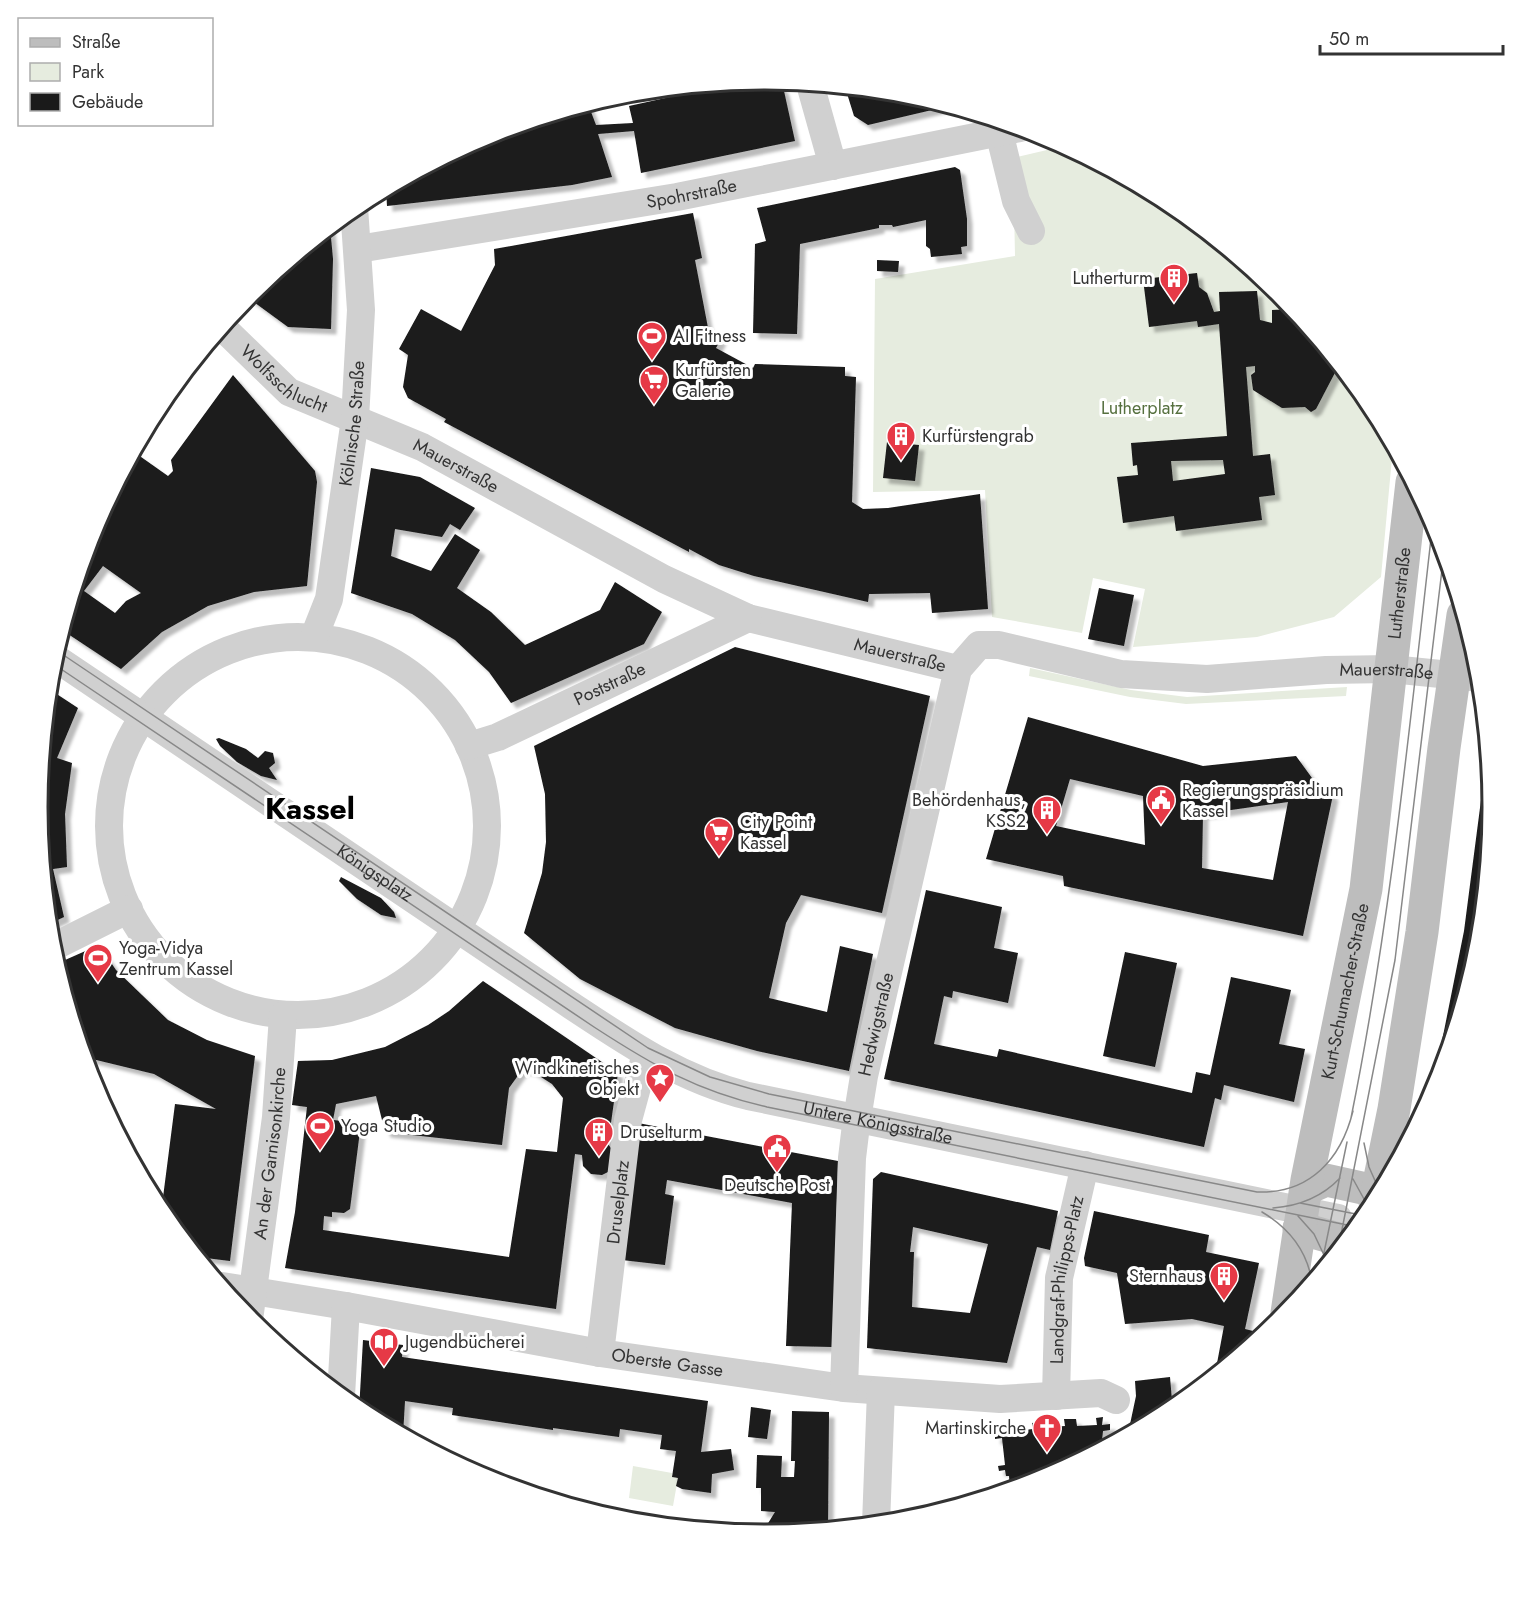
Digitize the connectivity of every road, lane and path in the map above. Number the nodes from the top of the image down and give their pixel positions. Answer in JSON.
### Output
{"nodes":[{"id":1,"x":812,"y":92,"type":"edge"},
{"id":2,"x":1004,"y":131,"type":"edge"},
{"id":3,"x":1010,"y":134,"type":"edge"},
{"id":4,"x":833,"y":166,"type":"junction"},
{"id":5,"x":355,"y":219,"type":"edge"},
{"id":6,"x":1031,"y":231,"type":"dead end"},
{"id":7,"x":358,"y":249,"type":"junction"},
{"id":8,"x":227,"y":332,"type":"edge"},
{"id":9,"x":355,"y":419,"type":"junction"},
{"id":10,"x":1410,"y":496,"type":"edge"},
{"id":11,"x":748,"y":618,"type":"junction"},
{"id":12,"x":314,"y":637,"type":"junction"},
{"id":13,"x":1466,"y":657,"type":"edge"},
{"id":14,"x":63,"y":663,"type":"edge"},
{"id":15,"x":958,"y":669,"type":"junction"},
{"id":16,"x":1391,"y":669,"type":"junction"},
{"id":17,"x":1467,"y":676,"type":"edge"},
{"id":18,"x":142,"y":717,"type":"junction"},
{"id":19,"x":469,"y":746,"type":"junction"},
{"id":20,"x":129,"y":909,"type":"junction"},
{"id":21,"x":458,"y":928,"type":"junction"},
{"id":22,"x":61,"y":943,"type":"edge"},
{"id":23,"x":284,"y":1016,"type":"junction"},
{"id":24,"x":646,"y":1054,"type":"junction"},
{"id":25,"x":858,"y":1118,"type":"junction"},
{"id":26,"x":1085,"y":1165,"type":"junction"},
{"id":27,"x":1381,"y":1173,"type":"edge"},
{"id":28,"x":1369,"y":1193,"type":"edge"},
{"id":29,"x":1302,"y":1209,"type":"junction"},
{"id":30,"x":1342,"y":1230,"type":"edge"},
{"id":31,"x":233,"y":1288,"type":"edge"},
{"id":32,"x":254,"y":1291,"type":"junction"},
{"id":33,"x":1290,"y":1295,"type":"edge"},
{"id":34,"x":345,"y":1306,"type":"junction"},
{"id":35,"x":251,"y":1307,"type":"edge"},
{"id":36,"x":600,"y":1353,"type":"junction"},
{"id":37,"x":341,"y":1385,"type":"edge"},
{"id":38,"x":844,"y":1388,"type":"junction"},
{"id":39,"x":881,"y":1391,"type":"junction"},
{"id":40,"x":1056,"y":1396,"type":"junction"},
{"id":41,"x":1116,"y":1400,"type":"dead end"},
{"id":42,"x":876,"y":1515,"type":"edge"}],
"edges":[{"from":1,"to":4,"type":"street"},
{"from":2,"to":4,"type":"street","name":"Spohrstraße"},
{"from":3,"to":6,"type":"street"},
{"from":4,"to":7,"type":"street","name":"Spohrstraße"},
{"from":5,"to":7,"type":"street","name":"Kölnische Straße"},
{"from":7,"to":9,"type":"street","name":"Kölnische Straße"},
{"from":8,"to":9,"type":"street","name":"Wolfsschlucht"},
{"from":9,"to":11,"type":"street","name":"Mauerstraße"},
{"from":9,"to":12,"type":"street","name":"Kölnische Straße"},
{"from":10,"to":16,"type":"main road","name":"Lutherstraße"},
{"from":11,"to":15,"type":"street","name":"Mauerstraße"},
{"from":11,"to":19,"type":"street","name":"Poststraße"},
{"from":12,"to":18,"type":"street"},
{"from":12,"to":19,"type":"street"},
{"from":13,"to":17,"type":"main road"},
{"from":14,"to":18,"type":"street","name":"Königsplatz"},
{"from":15,"to":16,"type":"street","name":"Mauerstraße"},
{"from":15,"to":25,"type":"street","name":"Hedwigstraße"},
{"from":16,"to":17,"type":"street","name":"Mauerstraße"},
{"from":16,"to":29,"type":"main road","name":"Kurt-Schumacher-Straße"},
{"from":17,"to":27,"type":"main road"},
{"from":18,"to":20,"type":"street"},
{"from":18,"to":21,"type":"street","name":"Königsplatz"},
{"from":19,"to":21,"type":"street"},
{"from":20,"to":22,"type":"street"},
{"from":20,"to":23,"type":"street"},
{"from":21,"to":23,"type":"street"},
{"from":21,"to":24,"type":"street","name":"Untere Königsstraße"},
{"from":23,"to":32,"type":"street","name":"An der Garnisonkirche"},
{"from":24,"to":25,"type":"street","name":"Untere Königsstraße"},
{"from":24,"to":36,"type":"street","name":"Druselplatz"},
{"from":25,"to":26,"type":"street","name":"Untere Königsstraße"},
{"from":25,"to":38,"type":"street","name":"Hedwigstraße"},
{"from":26,"to":29,"type":"street","name":"Untere Königsstraße"},
{"from":26,"to":40,"type":"street","name":"Landgraf-Philipps-Platz"},
{"from":28,"to":29,"type":"main road","name":"Untere Königsstraße"},
{"from":29,"to":30,"type":"main road"},
{"from":29,"to":33,"type":"main road","name":"Kurt-Schumacher-Straße"},
{"from":31,"to":32,"type":"street","name":"Oberste Gasse"},
{"from":32,"to":34,"type":"street","name":"Oberste Gasse"},
{"from":32,"to":35,"type":"street","name":"An der Garnisonkirche"},
{"from":34,"to":36,"type":"street","name":"Oberste Gasse"},
{"from":34,"to":37,"type":"street"},
{"from":36,"to":38,"type":"street","name":"Oberste Gasse"},
{"from":38,"to":39,"type":"street","name":"Oberste Gasse"},
{"from":39,"to":40,"type":"street","name":"Oberste Gasse"},
{"from":39,"to":42,"type":"street"},
{"from":40,"to":41,"type":"street","name":"Oberste Gasse"}]}
